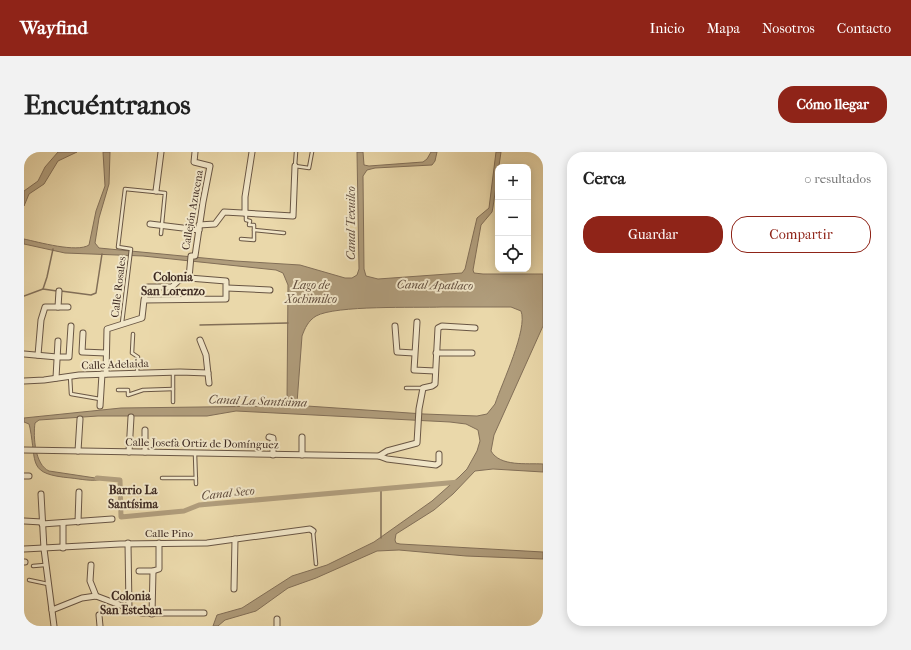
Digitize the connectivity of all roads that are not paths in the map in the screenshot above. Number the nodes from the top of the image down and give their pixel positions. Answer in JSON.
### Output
{"nodes":[{"id":1,"x":161,"y":152,"type":"edge"},
{"id":2,"x":195,"y":152,"type":"edge"},
{"id":3,"x":252,"y":152,"type":"edge"},
{"id":4,"x":296,"y":152,"type":"edge"},
{"id":5,"x":312,"y":152,"type":"edge"},
{"id":6,"x":295,"y":166,"type":"junction"},
{"id":7,"x":156,"y":191,"type":"junction"},
{"id":8,"x":245,"y":213,"type":"junction"},
{"id":9,"x":150,"y":224,"type":"dead end"},
{"id":10,"x":162,"y":225,"type":"junction"},
{"id":11,"x":199,"y":228,"type":"junction"},
{"id":12,"x":254,"y":230,"type":"junction"},
{"id":13,"x":284,"y":233,"type":"dead end"},
{"id":14,"x":161,"y":234,"type":"dead end"},
{"id":15,"x":241,"y":239,"type":"dead end"},
{"id":16,"x":189,"y":278,"type":"junction"},
{"id":17,"x":227,"y":288,"type":"junction"},
{"id":18,"x":59,"y":290,"type":"dead end"},
{"id":19,"x":270,"y":290,"type":"dead end"},
{"id":20,"x":144,"y":300,"type":"junction"},
{"id":21,"x":58,"y":307,"type":"junction"},
{"id":22,"x":68,"y":307,"type":"dead end"},
{"id":23,"x":417,"y":322,"type":"dead end"},
{"id":24,"x":71,"y":326,"type":"dead end"},
{"id":25,"x":121,"y":326,"type":"junction"},
{"id":26,"x":395,"y":326,"type":"dead end"},
{"id":27,"x":475,"y":328,"type":"dead end"},
{"id":28,"x":83,"y":333,"type":"dead end"},
{"id":29,"x":133,"y":334,"type":"dead end"},
{"id":30,"x":200,"y":340,"type":"dead end"},
{"id":31,"x":58,"y":341,"type":"dead end"},
{"id":32,"x":106,"y":352,"type":"junction"},
{"id":33,"x":414,"y":353,"type":"junction"},
{"id":34,"x":472,"y":353,"type":"dead end"},
{"id":35,"x":24,"y":354,"type":"edge"},
{"id":36,"x":436,"y":354,"type":"junction"},
{"id":37,"x":38,"y":355,"type":"junction"},
{"id":38,"x":57,"y":357,"type":"junction"},
{"id":39,"x":435,"y":371,"type":"junction"},
{"id":40,"x":173,"y":372,"type":"junction"},
{"id":41,"x":137,"y":373,"type":"junction"},
{"id":42,"x":208,"y":373,"type":"junction"},
{"id":43,"x":104,"y":374,"type":"junction"},
{"id":44,"x":70,"y":376,"type":"junction"},
{"id":45,"x":56,"y":378,"type":"junction"},
{"id":46,"x":24,"y":381,"type":"edge"},
{"id":47,"x":209,"y":383,"type":"dead end"},
{"id":48,"x":406,"y":388,"type":"dead end"},
{"id":49,"x":423,"y":388,"type":"junction"},
{"id":50,"x":173,"y":389,"type":"junction"},
{"id":51,"x":118,"y":390,"type":"dead end"},
{"id":52,"x":100,"y":399,"type":"junction"},
{"id":53,"x":173,"y":402,"type":"dead end"},
{"id":54,"x":100,"y":406,"type":"dead end"},
{"id":55,"x":131,"y":417,"type":"dead end"},
{"id":56,"x":80,"y":419,"type":"dead end"},
{"id":57,"x":145,"y":430,"type":"dead end"},
{"id":58,"x":269,"y":437,"type":"dead end"},
{"id":59,"x":302,"y":437,"type":"dead end"},
{"id":60,"x":26,"y":450,"type":"edge"},
{"id":61,"x":78,"y":451,"type":"junction"},
{"id":62,"x":129,"y":452,"type":"junction"},
{"id":63,"x":145,"y":452,"type":"junction"},
{"id":64,"x":195,"y":453,"type":"junction"},
{"id":65,"x":439,"y":454,"type":"dead end"},
{"id":66,"x":273,"y":455,"type":"junction"},
{"id":67,"x":302,"y":455,"type":"junction"},
{"id":68,"x":379,"y":456,"type":"junction"},
{"id":69,"x":162,"y":478,"type":"dead end"},
{"id":70,"x":196,"y":478,"type":"junction"},
{"id":71,"x":196,"y":484,"type":"dead end"},
{"id":72,"x":79,"y":492,"type":"dead end"},
{"id":73,"x":41,"y":494,"type":"dead end"},
{"id":74,"x":112,"y":520,"type":"dead end"},
{"id":75,"x":24,"y":521,"type":"edge"},
{"id":76,"x":78,"y":522,"type":"junction"},
{"id":77,"x":42,"y":523,"type":"junction"},
{"id":78,"x":63,"y":524,"type":"junction"},
{"id":79,"x":313,"y":531,"type":"joint"},
{"id":80,"x":235,"y":539,"type":"junction"},
{"id":81,"x":128,"y":543,"type":"junction"},
{"id":82,"x":159,"y":543,"type":"junction"},
{"id":83,"x":63,"y":548,"type":"junction"},
{"id":84,"x":24,"y":549,"type":"edge"},
{"id":85,"x":44,"y":549,"type":"junction"},
{"id":86,"x":316,"y":564,"type":"dead end"},
{"id":87,"x":46,"y":565,"type":"junction"},
{"id":88,"x":91,"y":565,"type":"dead end"},
{"id":89,"x":33,"y":566,"type":"dead end"},
{"id":90,"x":139,"y":571,"type":"dead end"},
{"id":91,"x":153,"y":571,"type":"junction"},
{"id":92,"x":29,"y":580,"type":"dead end"},
{"id":93,"x":48,"y":584,"type":"junction"},
{"id":94,"x":234,"y":589,"type":"dead end"},
{"id":95,"x":96,"y":596,"type":"junction"},
{"id":96,"x":129,"y":609,"type":"junction"},
{"id":97,"x":52,"y":610,"type":"junction"},
{"id":98,"x":204,"y":613,"type":"dead end"},
{"id":99,"x":152,"y":614,"type":"junction"},
{"id":100,"x":99,"y":615,"type":"dead end"},
{"id":101,"x":277,"y":619,"type":"dead end"},
{"id":102,"x":54,"y":626,"type":"edge"},
{"id":103,"x":100,"y":626,"type":"edge"},
{"id":104,"x":277,"y":626,"type":"edge"}],
"edges":[{"from":1,"to":7,"type":"street"},
{"from":2,"to":11,"type":"street","name":"Callejón Azucena"},
{"from":3,"to":8,"type":"street"},
{"from":4,"to":6,"type":"lane"},
{"from":5,"to":6,"type":"lane"},
{"from":6,"to":8,"type":"street"},
{"from":7,"to":10,"type":"lane"},
{"from":7,"to":25,"type":"lane","name":"Calle Rosales"},
{"from":8,"to":11,"type":"street"},
{"from":8,"to":12,"type":"lane"},
{"from":9,"to":10,"type":"street"},
{"from":10,"to":11,"type":"street"},
{"from":10,"to":14,"type":"lane"},
{"from":11,"to":16,"type":"street","name":"Callejón Azucena"},
{"from":12,"to":13,"type":"lane"},
{"from":12,"to":15,"type":"lane"},
{"from":16,"to":17,"type":"street"},
{"from":16,"to":20,"type":"street"},
{"from":17,"to":19,"type":"street"},
{"from":17,"to":20,"type":"street"},
{"from":18,"to":21,"type":"street"},
{"from":20,"to":25,"type":"street"},
{"from":21,"to":22,"type":"street"},
{"from":21,"to":37,"type":"street"},
{"from":23,"to":33,"type":"street"},
{"from":24,"to":38,"type":"street"},
{"from":25,"to":32,"type":"street"},
{"from":26,"to":33,"type":"street"},
{"from":27,"to":36,"type":"street"},
{"from":28,"to":32,"type":"street"},
{"from":29,"to":41,"type":"lane"},
{"from":30,"to":42,"type":"street"},
{"from":31,"to":38,"type":"street"},
{"from":32,"to":43,"type":"street"},
{"from":33,"to":39,"type":"street"},
{"from":34,"to":36,"type":"street"},
{"from":35,"to":37,"type":"street"},
{"from":36,"to":39,"type":"street"},
{"from":37,"to":38,"type":"street"},
{"from":38,"to":45,"type":"street"},
{"from":39,"to":49,"type":"street"},
{"from":40,"to":41,"type":"street","name":"Calle Adelaida"},
{"from":40,"to":42,"type":"street","name":"Calle Adelaida"},
{"from":40,"to":50,"type":"lane"},
{"from":41,"to":43,"type":"street","name":"Calle Adelaida"},
{"from":42,"to":47,"type":"street"},
{"from":43,"to":44,"type":"street","name":"Calle Adelaida"},
{"from":43,"to":52,"type":"street"},
{"from":44,"to":45,"type":"street","name":"Calle Adelaida"},
{"from":44,"to":52,"type":"lane"},
{"from":45,"to":46,"type":"street","name":"Calle Adelaida"},
{"from":48,"to":49,"type":"lane"},
{"from":49,"to":68,"type":"street"},
{"from":50,"to":51,"type":"lane"},
{"from":50,"to":53,"type":"lane"},
{"from":52,"to":54,"type":"street"},
{"from":55,"to":62,"type":"street"},
{"from":56,"to":61,"type":"street"},
{"from":57,"to":63,"type":"street"},
{"from":58,"to":66,"type":"street"},
{"from":59,"to":67,"type":"street"},
{"from":60,"to":61,"type":"street","name":"Calle Josefa Ortiz de Domínguez"},
{"from":61,"to":62,"type":"street","name":"Calle Josefa Ortiz de Domínguez"},
{"from":62,"to":63,"type":"street","name":"Calle Josefa Ortiz de Domínguez"},
{"from":63,"to":64,"type":"street","name":"Calle Josefa Ortiz de Domínguez"},
{"from":64,"to":66,"type":"street","name":"Calle Josefa Ortiz de Domínguez"},
{"from":64,"to":70,"type":"lane"},
{"from":65,"to":68,"type":"street"},
{"from":66,"to":67,"type":"street","name":"Calle Josefa Ortiz de Domínguez"},
{"from":67,"to":68,"type":"street","name":"Calle Josefa Ortiz de Domínguez"},
{"from":69,"to":70,"type":"lane"},
{"from":70,"to":71,"type":"lane"},
{"from":72,"to":76,"type":"street"},
{"from":73,"to":77,"type":"street"},
{"from":74,"to":76,"type":"street"},
{"from":75,"to":77,"type":"street"},
{"from":76,"to":78,"type":"street"},
{"from":77,"to":78,"type":"street"},
{"from":77,"to":85,"type":"street"},
{"from":78,"to":83,"type":"street"},
{"from":79,"to":80,"type":"street","name":"Calle Pino"},
{"from":79,"to":86,"type":"lane"},
{"from":80,"to":82,"type":"street","name":"Calle Pino"},
{"from":80,"to":94,"type":"street"},
{"from":81,"to":82,"type":"street","name":"Calle Pino"},
{"from":81,"to":83,"type":"street","name":"Calle Pino"},
{"from":81,"to":96,"type":"street"},
{"from":82,"to":91,"type":"street"},
{"from":83,"to":85,"type":"street","name":"Calle Pino"},
{"from":84,"to":85,"type":"street","name":"Calle Pino"},
{"from":85,"to":87,"type":"street"},
{"from":87,"to":89,"type":"lane"},
{"from":87,"to":93,"type":"street"},
{"from":88,"to":95,"type":"street"},
{"from":90,"to":91,"type":"street"},
{"from":91,"to":99,"type":"street"},
{"from":92,"to":93,"type":"lane"},
{"from":93,"to":97,"type":"street"},
{"from":95,"to":96,"type":"street"},
{"from":95,"to":97,"type":"street"},
{"from":96,"to":99,"type":"street"},
{"from":97,"to":102,"type":"street"},
{"from":98,"to":99,"type":"street"},
{"from":100,"to":103,"type":"street"},
{"from":101,"to":104,"type":"street"}]}
